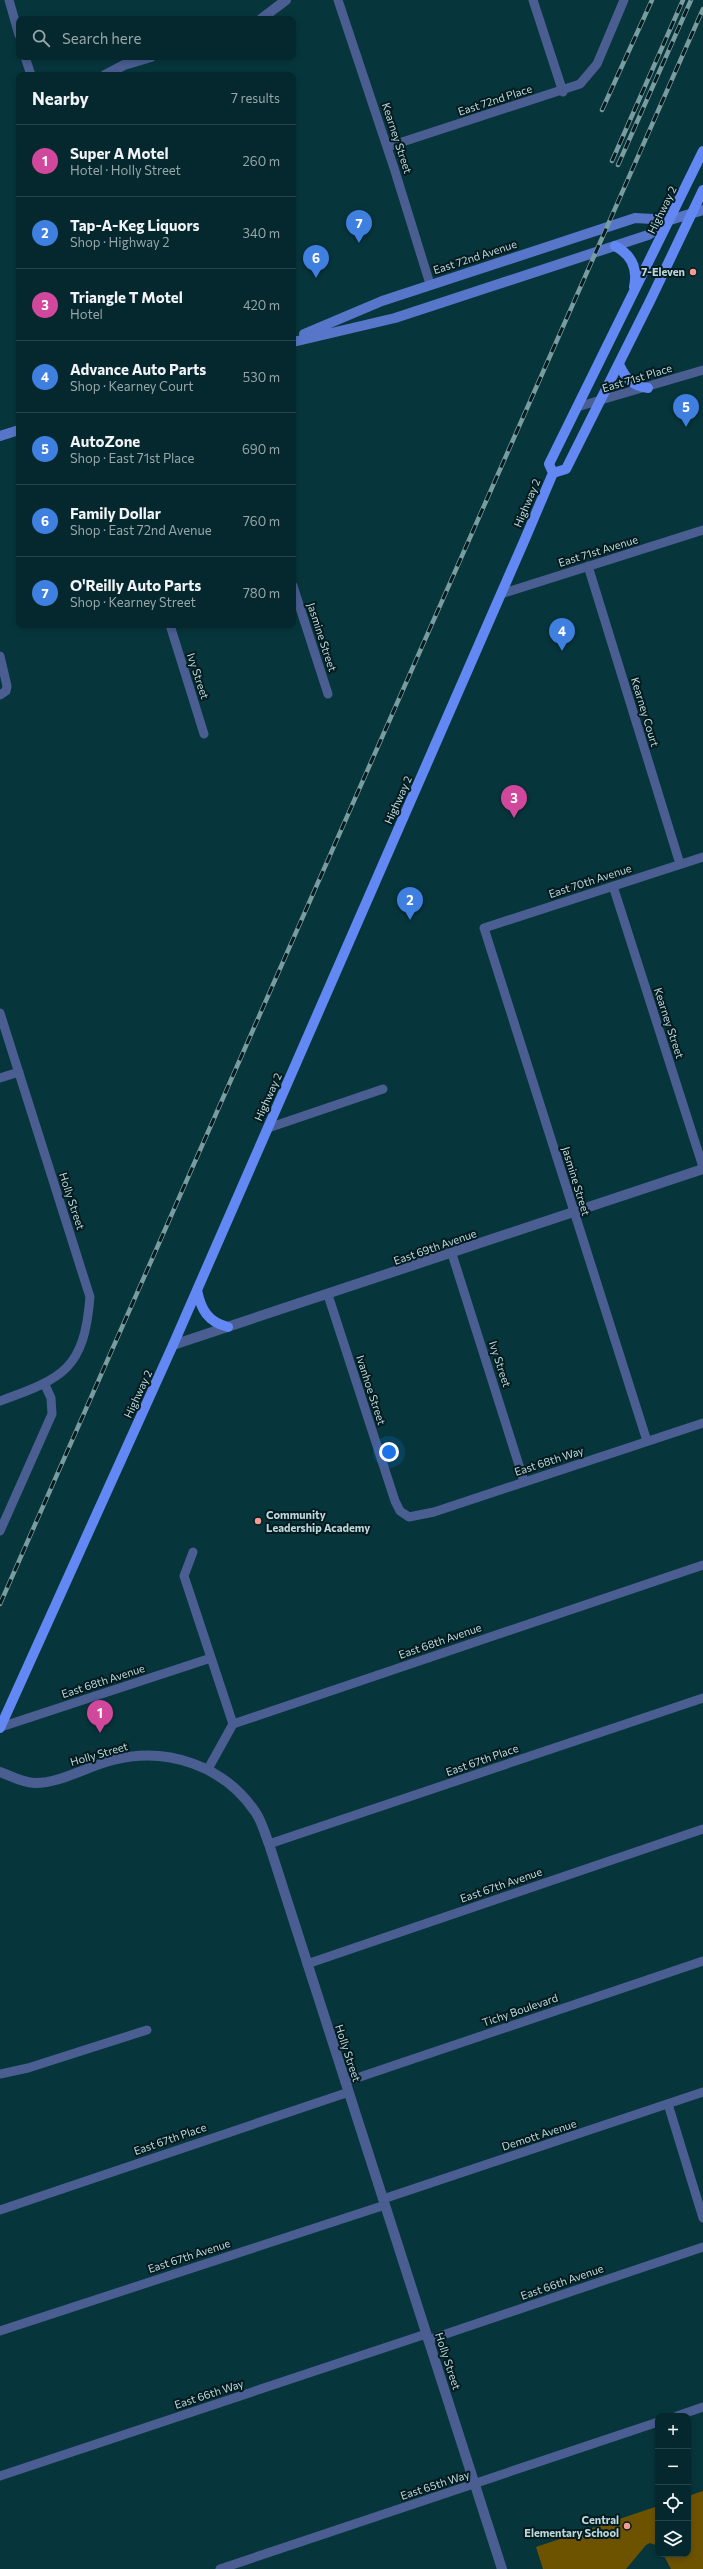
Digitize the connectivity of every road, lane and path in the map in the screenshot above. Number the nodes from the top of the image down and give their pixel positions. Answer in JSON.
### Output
{"nodes":[{"id":1,"x":9,"y":0,"type":"edge"},
{"id":2,"x":286,"y":0,"type":"edge"},
{"id":3,"x":338,"y":0,"type":"edge"},
{"id":4,"x":532,"y":0,"type":"edge"},
{"id":5,"x":624,"y":0,"type":"edge"},
{"id":6,"x":265,"y":16,"type":"edge"},
{"id":7,"x":16,"y":24,"type":"edge"},
{"id":8,"x":26,"y":60,"type":"edge"},
{"id":9,"x":143,"y":60,"type":"edge"},
{"id":10,"x":30,"y":72,"type":"edge"},
{"id":11,"x":113,"y":72,"type":"edge"},
{"id":12,"x":563,"y":92,"type":"junction"},
{"id":13,"x":387,"y":147,"type":"junction"},
{"id":14,"x":703,"y":151,"type":"edge"},
{"id":15,"x":703,"y":190,"type":"edge"},
{"id":16,"x":703,"y":210,"type":"edge"},
{"id":17,"x":691,"y":214,"type":"junction"},
{"id":18,"x":670,"y":220,"type":"junction"},
{"id":19,"x":615,"y":246,"type":"junction"},
{"id":20,"x":430,"y":284,"type":"junction"},
{"id":21,"x":632,"y":297,"type":"junction"},
{"id":22,"x":296,"y":339,"type":"edge"},
{"id":23,"x":296,"y":339,"type":"edge"},
{"id":24,"x":619,"y":364,"type":"junction"},
{"id":25,"x":703,"y":370,"type":"edge"},
{"id":26,"x":648,"y":388,"type":"junction"},
{"id":27,"x":600,"y":401,"type":"junction"},
{"id":28,"x":577,"y":407,"type":"junction"},
{"id":29,"x":16,"y":431,"type":"edge"},
{"id":30,"x":0,"y":436,"type":"edge"},
{"id":31,"x":553,"y":473,"type":"junction"},
{"id":32,"x":703,"y":530,"type":"edge"},
{"id":33,"x":588,"y":566,"type":"junction"},
{"id":34,"x":501,"y":594,"type":"junction"},
{"id":35,"x":296,"y":595,"type":"edge"},
{"id":36,"x":171,"y":628,"type":"edge"},
{"id":37,"x":0,"y":656,"type":"edge"},
{"id":38,"x":3,"y":693,"type":"edge"},
{"id":39,"x":328,"y":694,"type":"dead end"},
{"id":40,"x":204,"y":734,"type":"dead end"},
{"id":41,"x":703,"y":857,"type":"edge"},
{"id":42,"x":680,"y":864,"type":"junction"},
{"id":43,"x":613,"y":886,"type":"junction"},
{"id":44,"x":484,"y":928,"type":"joint"},
{"id":45,"x":0,"y":1013,"type":"edge"},
{"id":46,"x":19,"y":1072,"type":"junction"},
{"id":47,"x":0,"y":1078,"type":"edge"},
{"id":48,"x":382,"y":1089,"type":"dead end"},
{"id":49,"x":268,"y":1128,"type":"junction"},
{"id":50,"x":703,"y":1168,"type":"edge"},
{"id":51,"x":573,"y":1212,"type":"junction"},
{"id":52,"x":452,"y":1254,"type":"junction"},
{"id":53,"x":197,"y":1290,"type":"junction"},
{"id":54,"x":328,"y":1295,"type":"junction"},
{"id":55,"x":228,"y":1327,"type":"junction"},
{"id":56,"x":173,"y":1345,"type":"junction"},
{"id":57,"x":45,"y":1385,"type":"junction"},
{"id":58,"x":0,"y":1401,"type":"edge"},
{"id":59,"x":703,"y":1423,"type":"edge"},
{"id":60,"x":647,"y":1441,"type":"junction"},
{"id":61,"x":524,"y":1481,"type":"junction"},
{"id":62,"x":402,"y":1513,"type":"joint"},
{"id":63,"x":0,"y":1531,"type":"edge"},
{"id":64,"x":193,"y":1552,"type":"dead end"},
{"id":65,"x":703,"y":1565,"type":"edge"},
{"id":66,"x":212,"y":1658,"type":"junction"},
{"id":67,"x":703,"y":1698,"type":"edge"},
{"id":68,"x":233,"y":1724,"type":"junction"},
{"id":69,"x":0,"y":1727,"type":"edge"},
{"id":70,"x":208,"y":1769,"type":"junction"},
{"id":71,"x":0,"y":1772,"type":"edge"},
{"id":72,"x":703,"y":1829,"type":"edge"},
{"id":73,"x":269,"y":1844,"type":"junction"},
{"id":74,"x":703,"y":1961,"type":"edge"},
{"id":75,"x":307,"y":1964,"type":"junction"},
{"id":76,"x":147,"y":2030,"type":"dead end"},
{"id":77,"x":0,"y":2074,"type":"edge"},
{"id":78,"x":345,"y":2082,"type":"junction"},
{"id":79,"x":348,"y":2092,"type":"junction"},
{"id":80,"x":703,"y":2092,"type":"edge"},
{"id":81,"x":668,"y":2104,"type":"junction"},
{"id":82,"x":384,"y":2202,"type":"junction"},
{"id":83,"x":0,"y":2210,"type":"edge"},
{"id":84,"x":703,"y":2218,"type":"edge"},
{"id":85,"x":703,"y":2247,"type":"edge"},
{"id":86,"x":0,"y":2331,"type":"edge"},
{"id":87,"x":427,"y":2337,"type":"junction"},
{"id":88,"x":703,"y":2407,"type":"edge"},
{"id":89,"x":686,"y":2413,"type":"edge"},
{"id":90,"x":655,"y":2423,"type":"edge"},
{"id":91,"x":0,"y":2476,"type":"edge"},
{"id":92,"x":475,"y":2484,"type":"junction"},
{"id":93,"x":220,"y":2569,"type":"edge"},
{"id":94,"x":502,"y":2569,"type":"edge"}],
"edges":[{"from":1,"to":7,"type":"street"},
{"from":2,"to":6,"type":"street"},
{"from":3,"to":13,"type":"street","name":"Kearney Street"},
{"from":4,"to":12,"type":"street"},
{"from":5,"to":12,"type":"street","name":"East 72nd Place"},
{"from":8,"to":10,"type":"street"},
{"from":9,"to":11,"type":"street"},
{"from":12,"to":13,"type":"street","name":"East 72nd Place"},
{"from":13,"to":20,"type":"street","name":"Kearney Street"},
{"from":14,"to":18,"type":"main road","name":"Highway 2"},
{"from":15,"to":17,"type":"main road","name":"Highway 2"},
{"from":16,"to":17,"type":"main road","name":"East 72nd Avenue"},
{"from":17,"to":18,"type":"main road","name":"East 72nd Avenue"},
{"from":17,"to":24,"type":"main road","name":"Highway 2"},
{"from":18,"to":19,"type":"main road","name":"East 72nd Avenue"},
{"from":18,"to":20,"type":"main road","name":"East 72nd Avenue"},
{"from":18,"to":21,"type":"main road","name":"Highway 2"},
{"from":19,"to":21,"type":"main road"},
{"from":19,"to":23,"type":"main road","name":"East 72nd Avenue"},
{"from":20,"to":22,"type":"main road","name":"East 72nd Avenue"},
{"from":21,"to":28,"type":"main road","name":"Highway 2"},
{"from":24,"to":26,"type":"main road"},
{"from":24,"to":27,"type":"main road","name":"Highway 2"},
{"from":25,"to":26,"type":"street","name":"East 71st Place"},
{"from":26,"to":27,"type":"street","name":"East 71st Place"},
{"from":27,"to":28,"type":"street","name":"East 71st Place"},
{"from":27,"to":31,"type":"main road","name":"Highway 2"},
{"from":28,"to":31,"type":"main road","name":"Highway 2"},
{"from":29,"to":30,"type":"main road"},
{"from":31,"to":34,"type":"main road","name":"Highway 2"},
{"from":32,"to":33,"type":"street","name":"East 71st Avenue"},
{"from":33,"to":34,"type":"street","name":"East 71st Avenue"},
{"from":33,"to":42,"type":"street","name":"Kearney Court"},
{"from":34,"to":49,"type":"main road","name":"Highway 2"},
{"from":35,"to":39,"type":"street","name":"Jasmine Street"},
{"from":36,"to":40,"type":"street","name":"Ivy Street"},
{"from":37,"to":38,"type":"street"},
{"from":41,"to":42,"type":"street","name":"East 70th Avenue"},
{"from":42,"to":43,"type":"street","name":"East 70th Avenue"},
{"from":43,"to":44,"type":"street","name":"East 70th Avenue"},
{"from":43,"to":50,"type":"street","name":"Kearney Street"},
{"from":44,"to":51,"type":"street","name":"Jasmine Street"},
{"from":45,"to":46,"type":"street","name":"Holly Street"},
{"from":46,"to":47,"type":"street"},
{"from":46,"to":57,"type":"street","name":"Holly Street"},
{"from":48,"to":49,"type":"street"},
{"from":49,"to":53,"type":"main road","name":"Highway 2"},
{"from":50,"to":51,"type":"street","name":"East 69th Avenue"},
{"from":51,"to":52,"type":"street","name":"East 69th Avenue"},
{"from":51,"to":60,"type":"street","name":"Jasmine Street"},
{"from":52,"to":54,"type":"street","name":"East 69th Avenue"},
{"from":52,"to":61,"type":"street","name":"Ivy Street"},
{"from":53,"to":55,"type":"main road"},
{"from":53,"to":56,"type":"main road","name":"Highway 2"},
{"from":54,"to":55,"type":"street","name":"East 69th Avenue"},
{"from":54,"to":62,"type":"street","name":"Ivanhoe Street"},
{"from":55,"to":56,"type":"street","name":"East 69th Avenue"},
{"from":56,"to":69,"type":"main road","name":"Highway 2"},
{"from":57,"to":58,"type":"street"},
{"from":57,"to":63,"type":"street"},
{"from":59,"to":60,"type":"street","name":"East 68th Way"},
{"from":60,"to":61,"type":"street","name":"East 68th Way"},
{"from":61,"to":62,"type":"street","name":"East 68th Way"},
{"from":64,"to":66,"type":"street"},
{"from":65,"to":68,"type":"street","name":"East 68th Avenue"},
{"from":66,"to":68,"type":"street"},
{"from":66,"to":69,"type":"street","name":"East 68th Avenue"},
{"from":67,"to":73,"type":"street","name":"East 67th Place"},
{"from":68,"to":70,"type":"street"},
{"from":70,"to":71,"type":"street","name":"Holly Street"},
{"from":70,"to":73,"type":"street","name":"Holly Street"},
{"from":72,"to":75,"type":"street","name":"East 67th Avenue"},
{"from":73,"to":75,"type":"street","name":"Holly Street"},
{"from":74,"to":78,"type":"street","name":"Tichy Boulevard"},
{"from":75,"to":78,"type":"street","name":"Holly Street"},
{"from":76,"to":77,"type":"street"},
{"from":78,"to":79,"type":"street","name":"Holly Street"},
{"from":79,"to":82,"type":"street","name":"Holly Street"},
{"from":79,"to":83,"type":"street","name":"East 67th Place"},
{"from":80,"to":81,"type":"street","name":"Demott Avenue"},
{"from":81,"to":82,"type":"street","name":"Demott Avenue"},
{"from":81,"to":84,"type":"street"},
{"from":82,"to":86,"type":"street","name":"East 67th Avenue"},
{"from":82,"to":87,"type":"street","name":"Holly Street"},
{"from":85,"to":87,"type":"street","name":"East 66th Avenue"},
{"from":87,"to":91,"type":"street","name":"East 66th Way"},
{"from":87,"to":92,"type":"street","name":"Holly Street"},
{"from":88,"to":89,"type":"street"},
{"from":90,"to":92,"type":"street","name":"East 65th Way"},
{"from":92,"to":93,"type":"street","name":"East 65th Way"},
{"from":92,"to":94,"type":"street","name":"Holly Street"}]}
